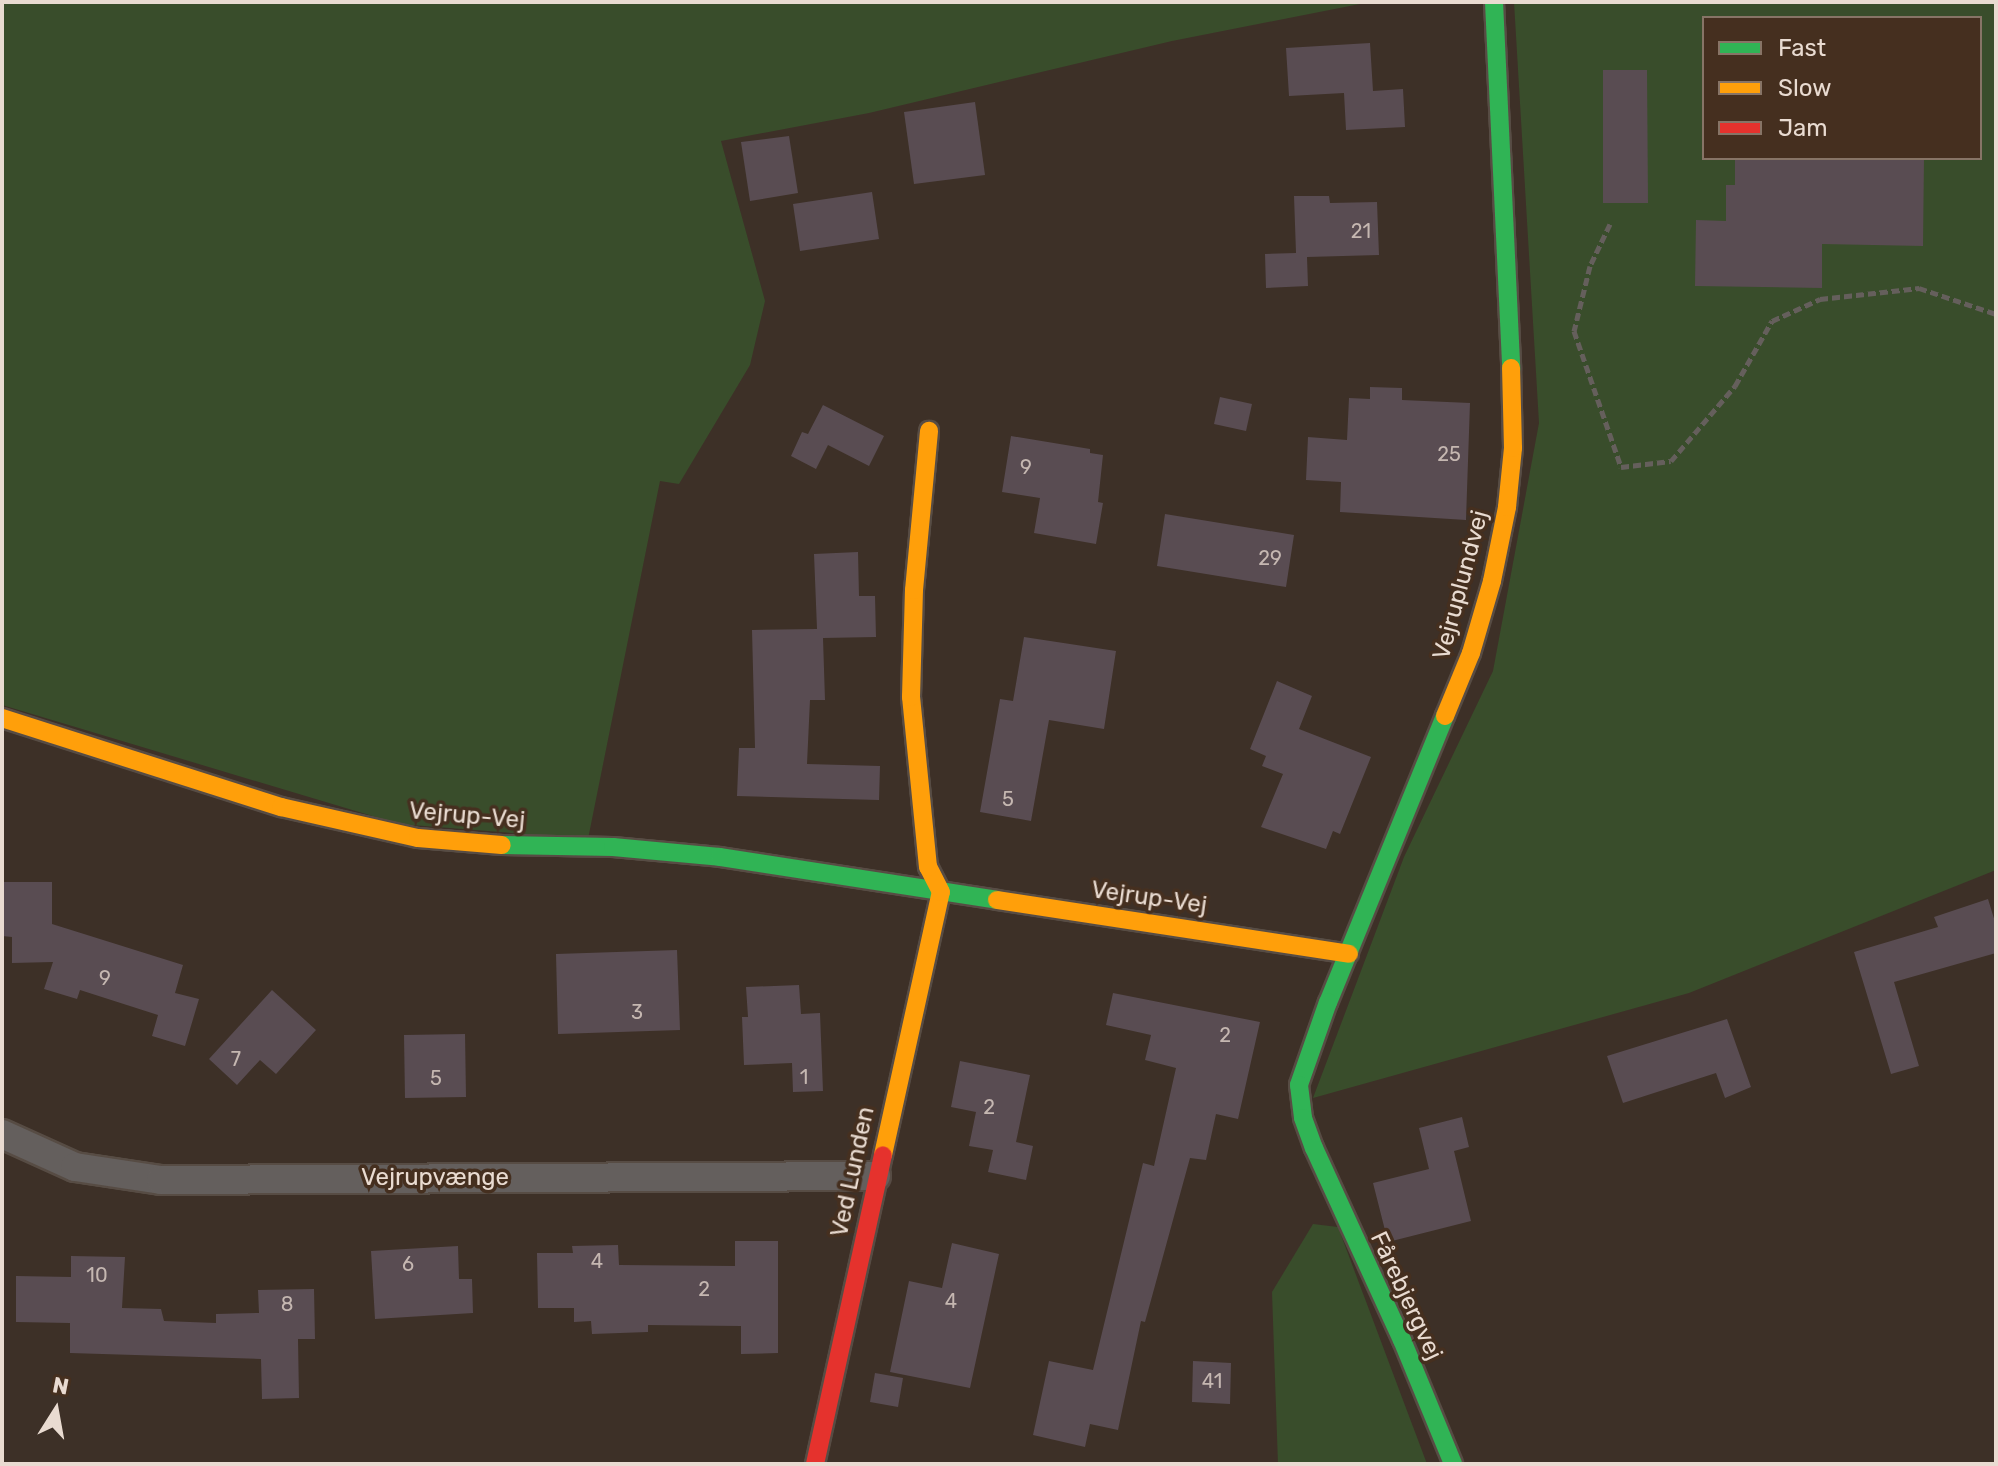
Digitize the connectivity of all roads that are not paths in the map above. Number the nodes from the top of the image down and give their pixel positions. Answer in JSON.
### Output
{"nodes":[{"id":1,"x":1494,"y":2,"type":"edge"},
{"id":2,"x":929,"y":431,"type":"dead end"},
{"id":3,"x":2,"y":718,"type":"edge"},
{"id":4,"x":941,"y":892,"type":"junction"},
{"id":5,"x":1349,"y":954,"type":"junction"},
{"id":6,"x":2,"y":1134,"type":"edge"},
{"id":7,"x":1314,"y":1148,"type":"joint"},
{"id":8,"x":876,"y":1176,"type":"junction"},
{"id":9,"x":815,"y":1464,"type":"edge"},
{"id":10,"x":1453,"y":1464,"type":"edge"}],
"edges":[{"from":1,"to":5,"type":"street","name":"Vejruplundvej"},
{"from":2,"to":4,"type":"street"},
{"from":3,"to":4,"type":"street","name":"Vejrup-Vej"},
{"from":4,"to":5,"type":"street","name":"Vejrup-Vej"},
{"from":4,"to":8,"type":"street","name":"Ved Lunden"},
{"from":5,"to":7,"type":"street","name":"Vejruplundvej"},
{"from":6,"to":8,"type":"street","name":"Vejrupvænge"},
{"from":7,"to":10,"type":"street","name":"Fårebjergvej"},
{"from":8,"to":9,"type":"street","name":"Ved Lunden"}]}
